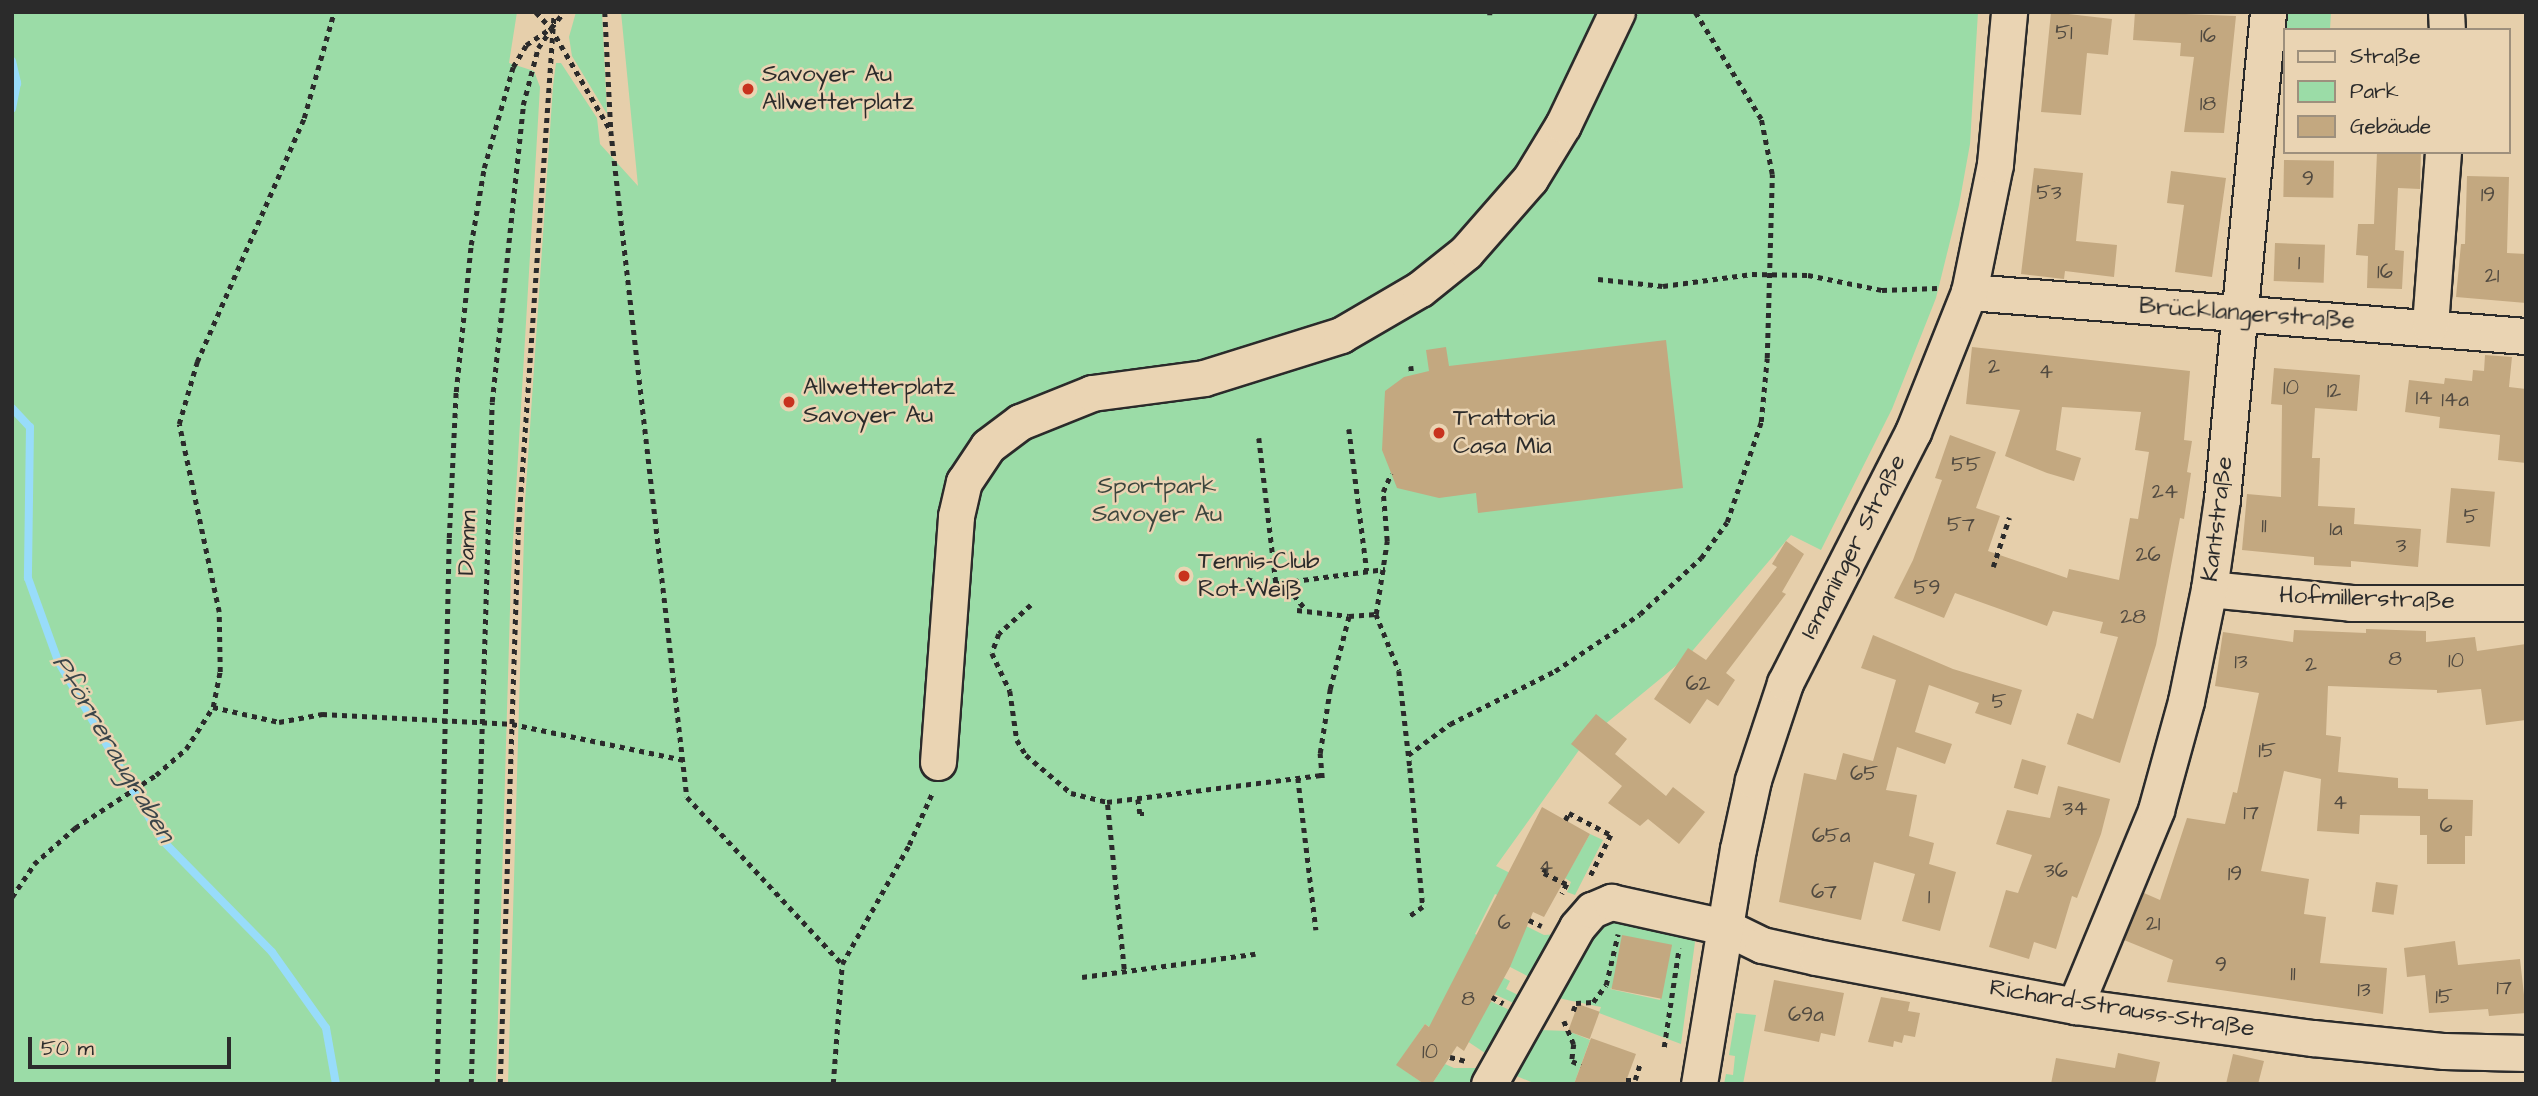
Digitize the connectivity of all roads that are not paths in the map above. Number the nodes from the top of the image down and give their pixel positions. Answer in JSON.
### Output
{"nodes":[{"id":1,"x":1617,"y":12,"type":"edge"},
{"id":2,"x":2008,"y":12,"type":"edge"},
{"id":3,"x":2269,"y":12,"type":"edge"},
{"id":4,"x":2442,"y":154,"type":"edge"},
{"id":5,"x":1954,"y":290,"type":"junction"},
{"id":6,"x":2239,"y":315,"type":"junction"},
{"id":7,"x":2430,"y":325,"type":"junction"},
{"id":8,"x":2526,"y":336,"type":"edge"},
{"id":9,"x":2209,"y":589,"type":"junction"},
{"id":10,"x":2526,"y":603,"type":"edge"},
{"id":11,"x":938,"y":762,"type":"road end"},
{"id":12,"x":1726,"y":927,"type":"junction"},
{"id":13,"x":2076,"y":1006,"type":"junction"},
{"id":14,"x":2526,"y":1053,"type":"edge"},
{"id":15,"x":1489,"y":1084,"type":"edge"},
{"id":16,"x":1699,"y":1084,"type":"edge"}],
"edges":[{"from":1,"to":11,"type":"street"},
{"from":2,"to":5,"type":"street","name":"Ismaninger Straße"},
{"from":3,"to":6,"type":"street","name":"Kantstraße"},
{"from":4,"to":7,"type":"street"},
{"from":5,"to":6,"type":"street","name":"Brücklangerstraße"},
{"from":5,"to":12,"type":"street","name":"Ismaninger Straße"},
{"from":6,"to":7,"type":"street","name":"Brücklangerstraße"},
{"from":6,"to":9,"type":"street","name":"Kantstraße"},
{"from":7,"to":8,"type":"street","name":"Brücklangerstraße"},
{"from":9,"to":10,"type":"street","name":"Hofmillerstraße"},
{"from":9,"to":13,"type":"street","name":"Kantstraße"},
{"from":12,"to":13,"type":"street","name":"Richard-Strauss-Straße"},
{"from":12,"to":15,"type":"street","name":"Richard-Strauss-Straße"},
{"from":12,"to":16,"type":"street","name":"Ismaninger Straße"},
{"from":13,"to":14,"type":"street","name":"Richard-Strauss-Straße"}]}
